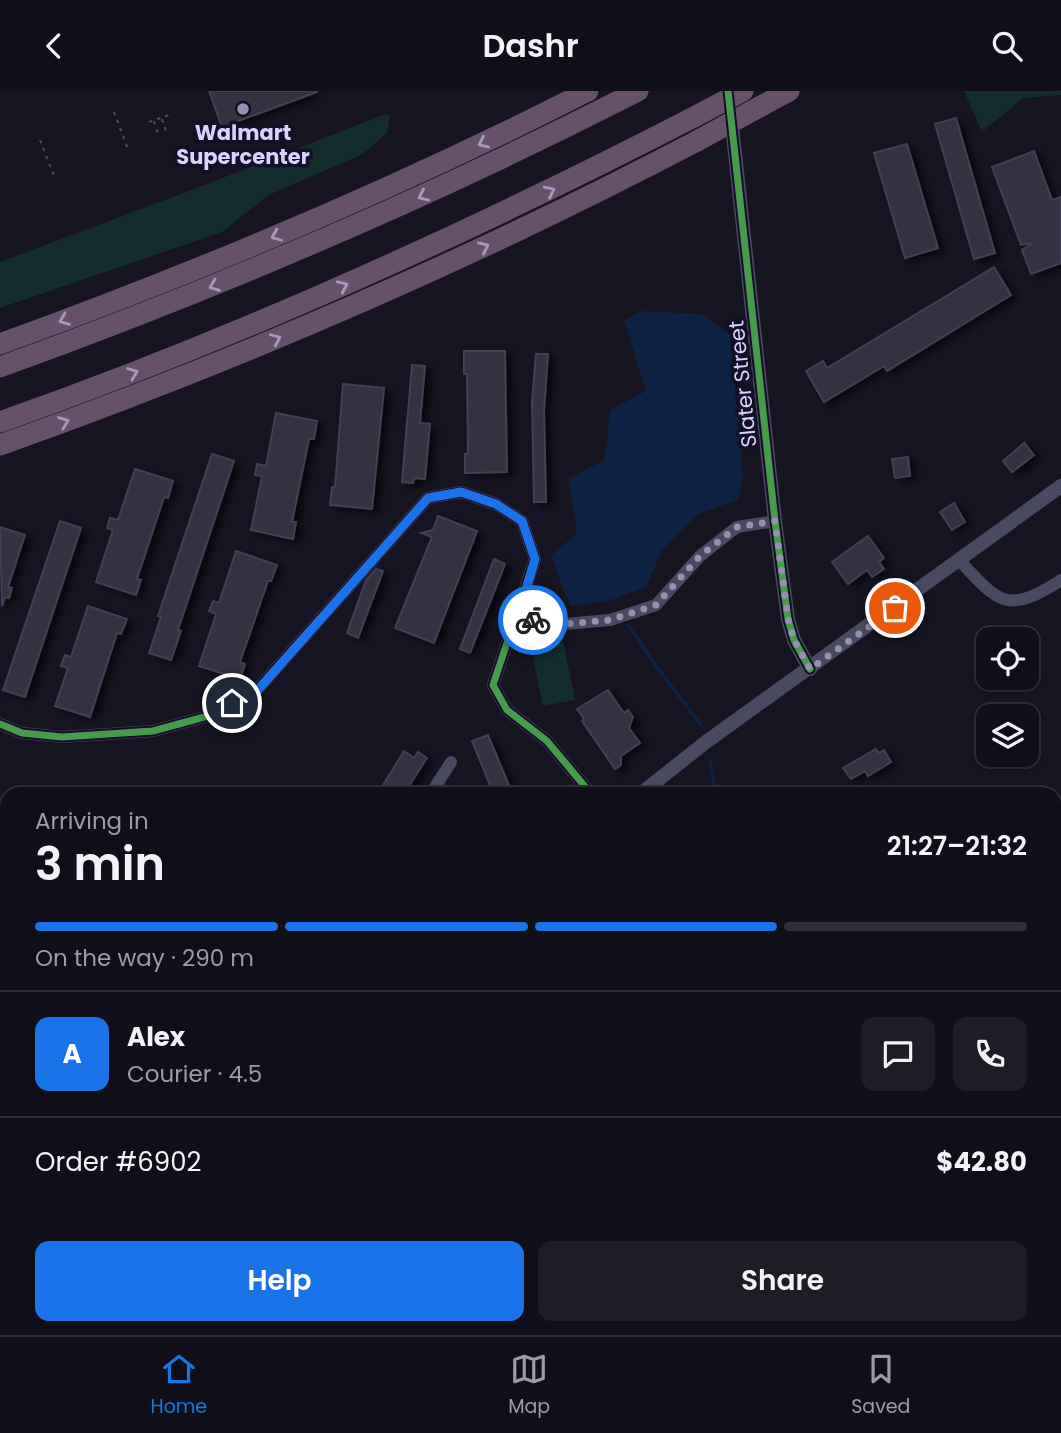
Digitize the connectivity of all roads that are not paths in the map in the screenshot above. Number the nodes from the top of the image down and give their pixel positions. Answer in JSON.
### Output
{"nodes":[{"id":1,"x":589,"y":91,"type":"edge"},
{"id":2,"x":638,"y":91,"type":"edge"},
{"id":3,"x":728,"y":91,"type":"edge"},
{"id":4,"x":743,"y":91,"type":"edge"},
{"id":5,"x":789,"y":91,"type":"edge"},
{"id":6,"x":0,"y":344,"type":"edge"},
{"id":7,"x":0,"y":367,"type":"edge"},
{"id":8,"x":0,"y":422,"type":"edge"},
{"id":9,"x":0,"y":445,"type":"edge"},
{"id":10,"x":1061,"y":486,"type":"edge"},
{"id":11,"x":775,"y":521,"type":"junction"},
{"id":12,"x":959,"y":560,"type":"junction"},
{"id":13,"x":1061,"y":580,"type":"edge"},
{"id":14,"x":518,"y":617,"type":"junction"},
{"id":15,"x":810,"y":669,"type":"junction"},
{"id":16,"x":0,"y":723,"type":"edge"},
{"id":17,"x":451,"y":762,"type":"dead end"},
{"id":18,"x":435,"y":787,"type":"edge"},
{"id":19,"x":585,"y":787,"type":"edge"},
{"id":20,"x":649,"y":787,"type":"edge"}],
"edges":[{"from":1,"to":6,"type":"highway","one_way":true},
{"from":2,"to":7,"type":"highway","one_way":true},
{"from":3,"to":11,"type":"street","name":"Slater Street"},
{"from":8,"to":4,"type":"highway","one_way":true,"bridge":true},
{"from":9,"to":5,"type":"highway","one_way":true,"bridge":true},
{"from":10,"to":12,"type":"street"},
{"from":11,"to":14,"type":"street"},
{"from":11,"to":15,"type":"street","name":"Slater Street"},
{"from":12,"to":13,"type":"street"},
{"from":12,"to":15,"type":"street"},
{"from":14,"to":16,"type":"street"},
{"from":14,"to":19,"type":"street"},
{"from":15,"to":20,"type":"street"},
{"from":17,"to":18,"type":"street"}]}
